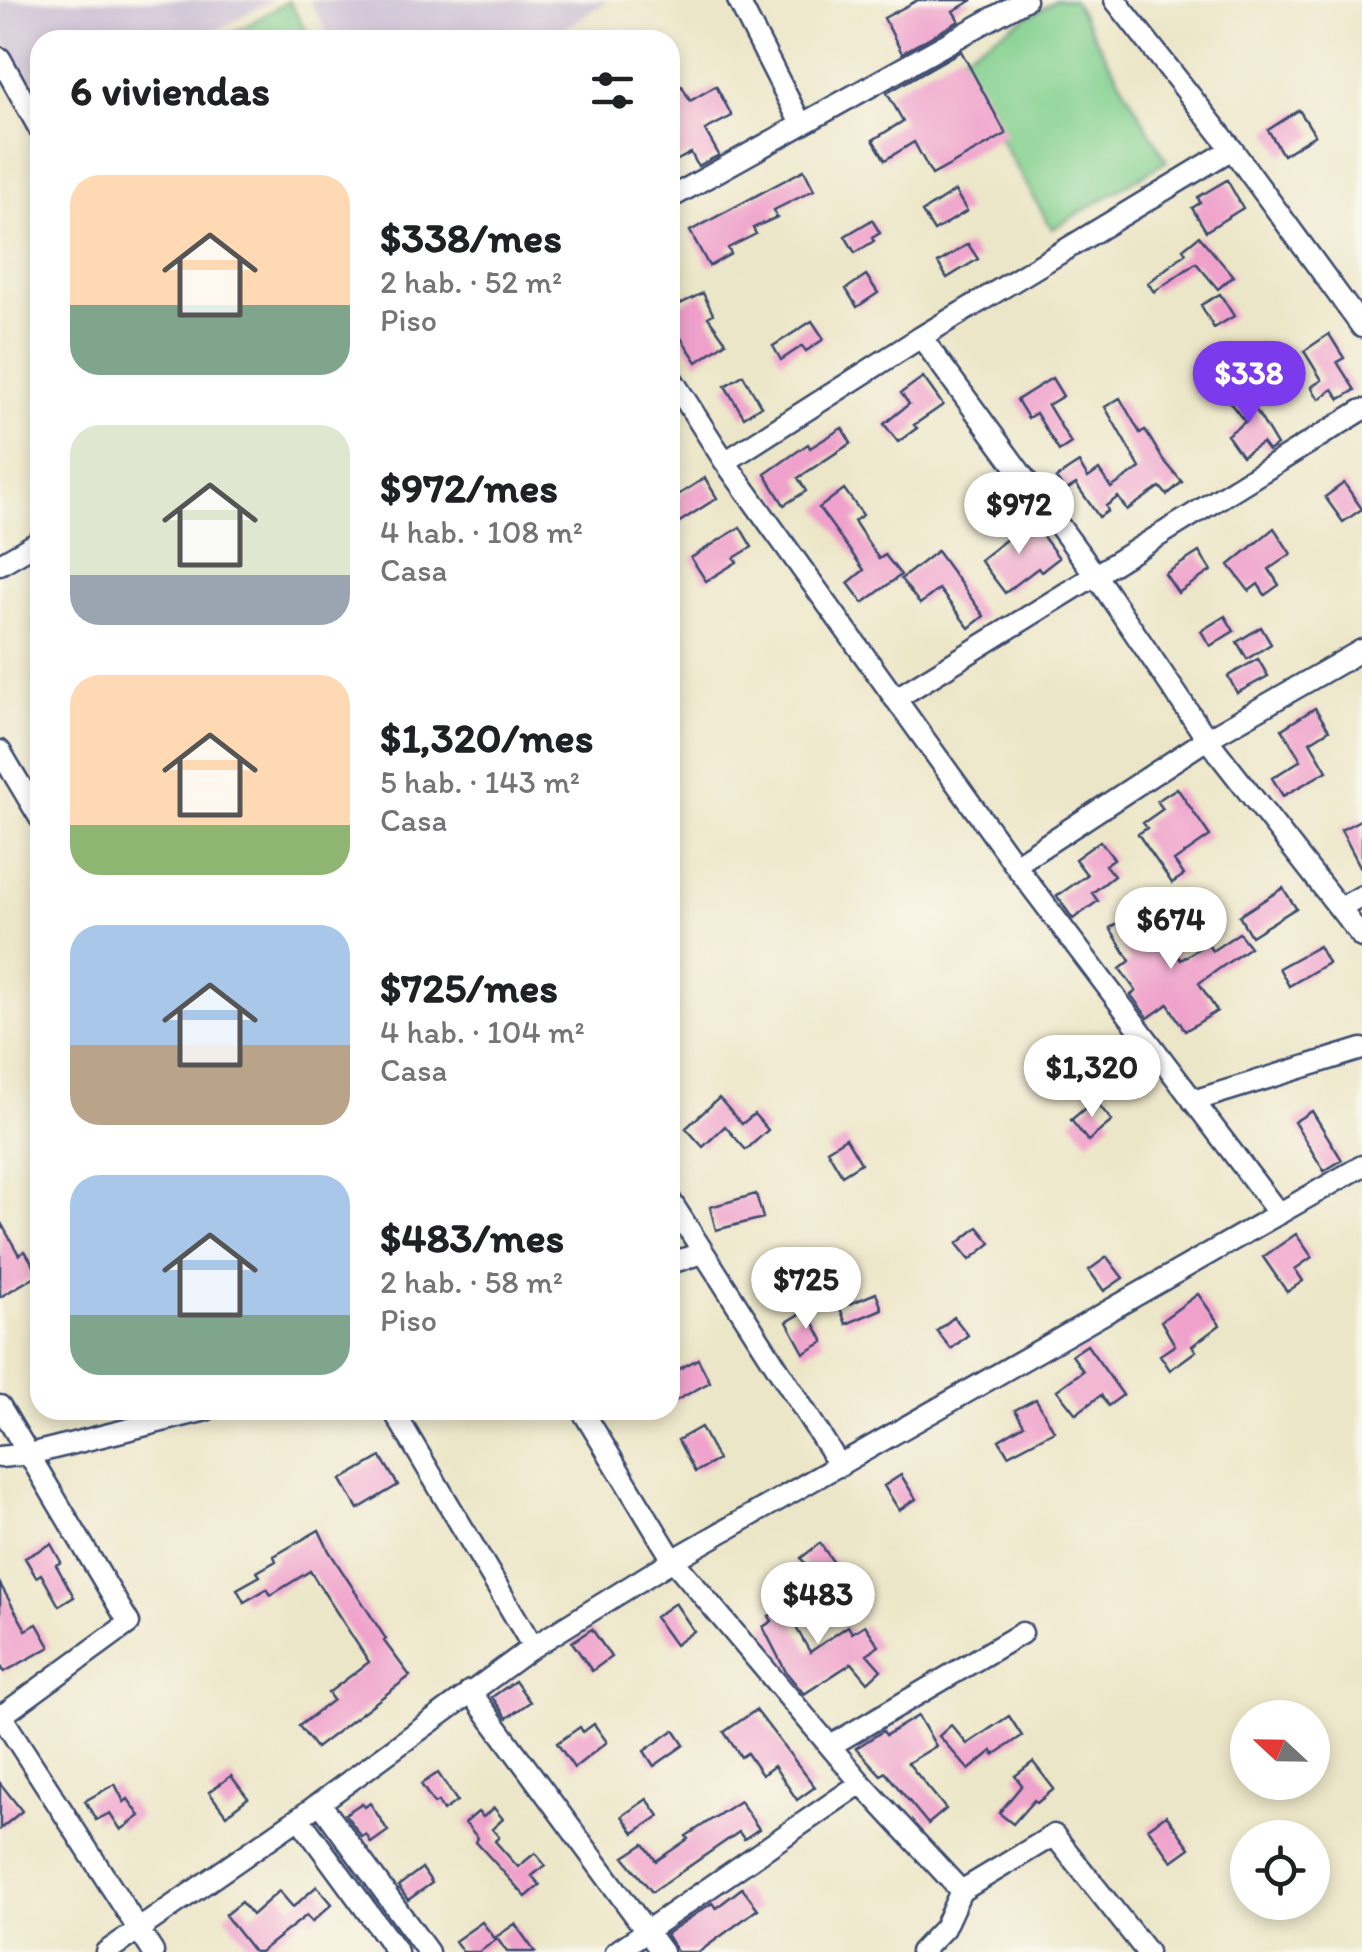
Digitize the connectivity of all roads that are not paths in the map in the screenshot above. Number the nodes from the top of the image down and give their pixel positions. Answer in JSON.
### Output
{"nodes":[{"id":1,"x":738,"y":0,"type":"edge"},
{"id":2,"x":1025,"y":0,"type":"edge"},
{"id":3,"x":1115,"y":0,"type":"edge"},
{"id":4,"x":0,"y":58,"type":"edge"},
{"id":5,"x":30,"y":112,"type":"edge"},
{"id":6,"x":802,"y":124,"type":"junction"},
{"id":7,"x":1232,"y":150,"type":"junction"},
{"id":8,"x":680,"y":192,"type":"edge"},
{"id":9,"x":1362,"y":328,"type":"edge"},
{"id":10,"x":920,"y":336,"type":"junction"},
{"id":11,"x":680,"y":392,"type":"edge"},
{"id":12,"x":1362,"y":410,"type":"edge"},
{"id":13,"x":725,"y":462,"type":"junction"},
{"id":14,"x":30,"y":548,"type":"edge"},
{"id":15,"x":0,"y":564,"type":"edge"},
{"id":16,"x":1096,"y":576,"type":"junction"},
{"id":17,"x":1362,"y":650,"type":"edge"},
{"id":18,"x":896,"y":699,"type":"junction"},
{"id":19,"x":1207,"y":739,"type":"junction"},
{"id":20,"x":0,"y":751,"type":"edge"},
{"id":21,"x":30,"y":801,"type":"edge"},
{"id":22,"x":1015,"y":866,"type":"junction"},
{"id":23,"x":1362,"y":896,"type":"edge"},
{"id":24,"x":1341,"y":908,"type":"junction"},
{"id":25,"x":1362,"y":937,"type":"edge"},
{"id":26,"x":1362,"y":1050,"type":"edge"},
{"id":27,"x":1193,"y":1101,"type":"junction"},
{"id":28,"x":1362,"y":1166,"type":"edge"},
{"id":29,"x":1279,"y":1214,"type":"junction"},
{"id":30,"x":680,"y":1216,"type":"edge"},
{"id":31,"x":703,"y":1253,"type":"junction"},
{"id":32,"x":680,"y":1261,"type":"edge"},
{"id":33,"x":0,"y":1406,"type":"edge"},
{"id":34,"x":166,"y":1420,"type":"edge"},
{"id":35,"x":399,"y":1420,"type":"edge"},
{"id":36,"x":588,"y":1420,"type":"edge"},
{"id":37,"x":30,"y":1454,"type":"junction"},
{"id":38,"x":0,"y":1458,"type":"edge"},
{"id":39,"x":840,"y":1466,"type":"junction"},
{"id":40,"x":673,"y":1560,"type":"junction"},
{"id":41,"x":1022,"y":1633,"type":"dead end"},
{"id":42,"x":533,"y":1647,"type":"junction"},
{"id":43,"x":470,"y":1691,"type":"junction"},
{"id":44,"x":0,"y":1716,"type":"edge"},
{"id":45,"x":830,"y":1746,"type":"junction"},
{"id":46,"x":861,"y":1782,"type":"junction"},
{"id":47,"x":320,"y":1803,"type":"junction"},
{"id":48,"x":300,"y":1818,"type":"junction"},
{"id":49,"x":961,"y":1891,"type":"junction"},
{"id":50,"x":136,"y":1929,"type":"junction"},
{"id":51,"x":646,"y":1930,"type":"junction"},
{"id":52,"x":106,"y":1952,"type":"edge"},
{"id":53,"x":153,"y":1952,"type":"edge"},
{"id":54,"x":396,"y":1952,"type":"edge"},
{"id":55,"x":428,"y":1952,"type":"edge"},
{"id":56,"x":616,"y":1952,"type":"edge"},
{"id":57,"x":662,"y":1952,"type":"edge"},
{"id":58,"x":920,"y":1952,"type":"edge"},
{"id":59,"x":1147,"y":1952,"type":"edge"}],
"edges":[{"from":1,"to":6,"type":"street"},
{"from":2,"to":6,"type":"street"},
{"from":3,"to":7,"type":"street"},
{"from":4,"to":5,"type":"street"},
{"from":6,"to":8,"type":"street"},
{"from":7,"to":9,"type":"street"},
{"from":7,"to":10,"type":"street"},
{"from":10,"to":13,"type":"street"},
{"from":10,"to":16,"type":"street"},
{"from":11,"to":13,"type":"street"},
{"from":12,"to":16,"type":"street"},
{"from":13,"to":18,"type":"street"},
{"from":14,"to":15,"type":"street"},
{"from":16,"to":18,"type":"street"},
{"from":16,"to":19,"type":"street"},
{"from":17,"to":19,"type":"street"},
{"from":18,"to":22,"type":"street"},
{"from":19,"to":22,"type":"street"},
{"from":19,"to":24,"type":"street"},
{"from":20,"to":21,"type":"street"},
{"from":22,"to":27,"type":"street"},
{"from":23,"to":24,"type":"street"},
{"from":24,"to":25,"type":"street"},
{"from":26,"to":27,"type":"street"},
{"from":27,"to":29,"type":"street"},
{"from":28,"to":29,"type":"street"},
{"from":29,"to":39,"type":"street"},
{"from":30,"to":31,"type":"street"},
{"from":31,"to":32,"type":"street"},
{"from":31,"to":39,"type":"street"},
{"from":33,"to":37,"type":"street"},
{"from":34,"to":37,"type":"street"},
{"from":35,"to":42,"type":"street"},
{"from":36,"to":40,"type":"street"},
{"from":37,"to":38,"type":"street"},
{"from":37,"to":44,"type":"street"},
{"from":39,"to":40,"type":"street"},
{"from":40,"to":42,"type":"street"},
{"from":40,"to":45,"type":"street"},
{"from":41,"to":45,"type":"street"},
{"from":42,"to":43,"type":"street"},
{"from":43,"to":47,"type":"street"},
{"from":43,"to":51,"type":"street"},
{"from":44,"to":50,"type":"street"},
{"from":45,"to":46,"type":"street"},
{"from":46,"to":49,"type":"street"},
{"from":46,"to":51,"type":"street"},
{"from":47,"to":48,"type":"street"},
{"from":47,"to":55,"type":"street"},
{"from":48,"to":50,"type":"street"},
{"from":48,"to":54,"type":"street"},
{"from":49,"to":58,"type":"street"},
{"from":49,"to":59,"type":"street"},
{"from":50,"to":52,"type":"street"},
{"from":50,"to":53,"type":"street"},
{"from":51,"to":56,"type":"street"},
{"from":51,"to":57,"type":"street"}]}
